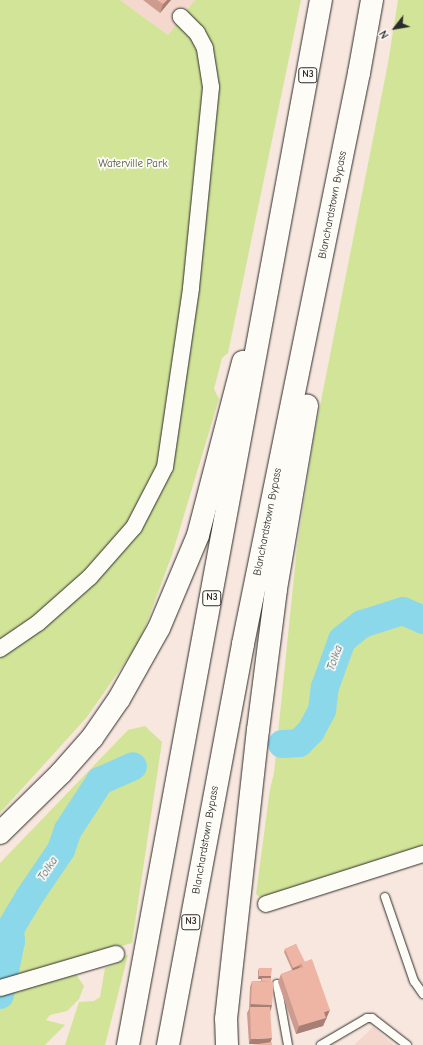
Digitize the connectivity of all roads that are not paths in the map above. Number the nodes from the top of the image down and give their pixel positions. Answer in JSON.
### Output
{"nodes":[{"id":1,"x":321,"y":0,"type":"edge"},
{"id":2,"x":372,"y":0,"type":"edge"},
{"id":3,"x":181,"y":17,"type":"dead end"},
{"id":4,"x":359,"y":73,"type":"junction"},
{"id":5,"x":295,"y":151,"type":"junction"},
{"id":6,"x":0,"y":649,"type":"edge"},
{"id":7,"x":0,"y":833,"type":"edge"},
{"id":8,"x":423,"y":854,"type":"edge"},
{"id":9,"x":385,"y":897,"type":"dead end"},
{"id":10,"x":266,"y":904,"type":"dead end"},
{"id":11,"x":116,"y":954,"type":"dead end"},
{"id":12,"x":276,"y":984,"type":"dead end"},
{"id":13,"x":0,"y":988,"type":"edge"},
{"id":14,"x":423,"y":994,"type":"edge"},
{"id":15,"x":226,"y":1020,"type":"junction"},
{"id":16,"x":128,"y":1045,"type":"edge"},
{"id":17,"x":168,"y":1045,"type":"edge"},
{"id":18,"x":219,"y":1045,"type":"edge"},
{"id":19,"x":227,"y":1045,"type":"edge"},
{"id":20,"x":288,"y":1045,"type":"edge"},
{"id":21,"x":321,"y":1045,"type":"edge"},
{"id":22,"x":407,"y":1045,"type":"edge"}],
"edges":[{"from":1,"to":5,"type":"highway","number":"N3"},
{"from":2,"to":4,"type":"highway","name":"Blanchardstown Bypass","number":"N3"},
{"from":3,"to":6,"type":"street"},
{"from":4,"to":15,"type":"highway"},
{"from":4,"to":17,"type":"highway","name":"Blanchardstown Bypass","number":"N3"},
{"from":5,"to":7,"type":"highway"},
{"from":5,"to":16,"type":"highway","number":"N3"},
{"from":8,"to":10,"type":"street"},
{"from":9,"to":14,"type":"lane"},
{"from":11,"to":13,"type":"street"},
{"from":12,"to":20,"type":"lane"},
{"from":15,"to":18,"type":"highway"},
{"from":15,"to":19,"type":"highway"},
{"from":21,"to":22,"type":"lane"}]}
